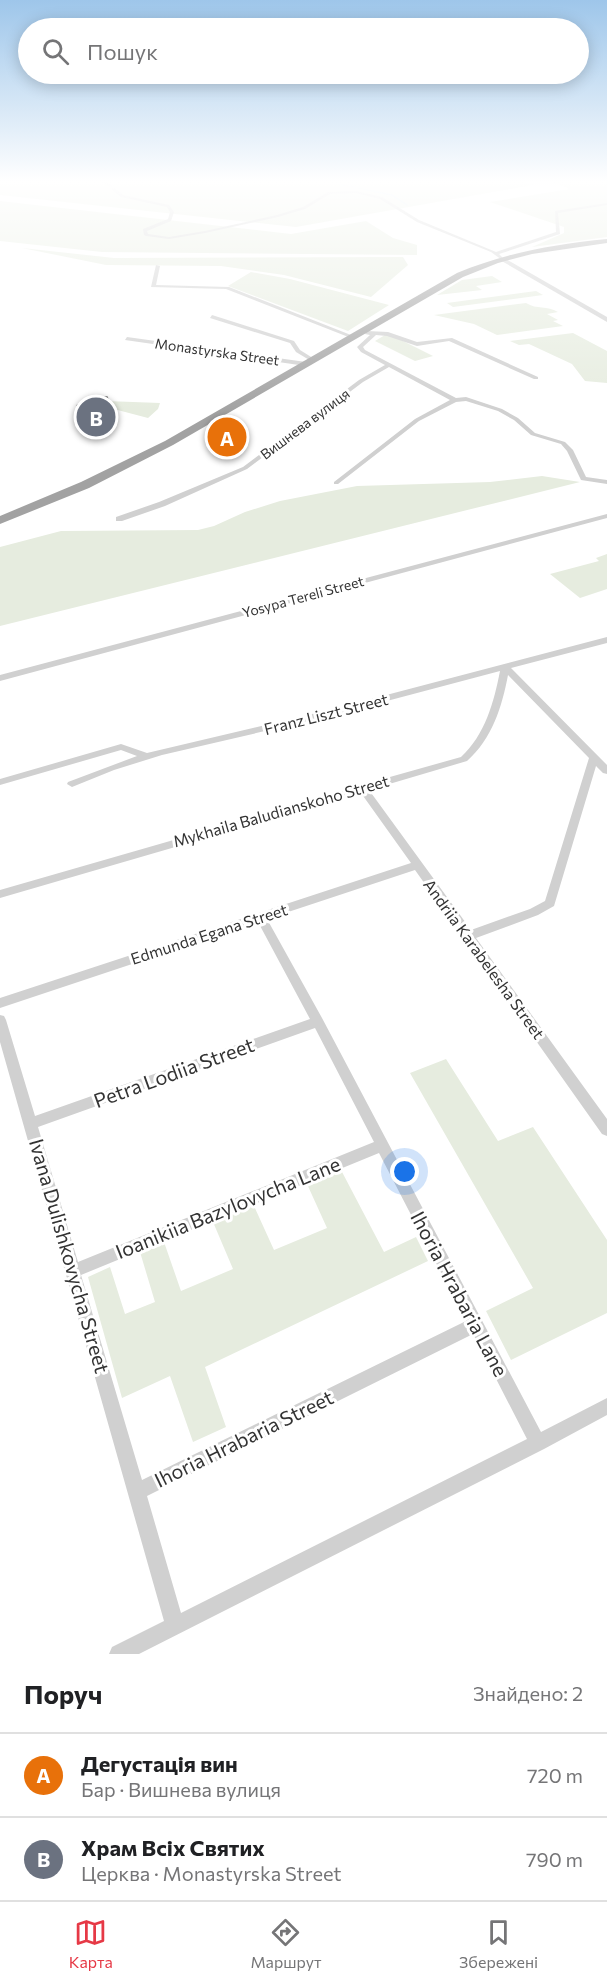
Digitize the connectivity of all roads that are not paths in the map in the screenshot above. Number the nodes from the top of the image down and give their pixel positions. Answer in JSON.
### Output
{"nodes":[{"id":1,"x":498,"y":257,"type":"edge"},
{"id":2,"x":502,"y":257,"type":"edge"},
{"id":3,"x":158,"y":266,"type":"dead end"},
{"id":4,"x":212,"y":317,"type":"dead end"},
{"id":5,"x":607,"y":320,"type":"edge"},
{"id":6,"x":358,"y":334,"type":"junction"},
{"id":7,"x":374,"y":334,"type":"junction"},
{"id":8,"x":127,"y":339,"type":"dead end"},
{"id":9,"x":310,"y":362,"type":"junction"},
{"id":10,"x":388,"y":365,"type":"junction"},
{"id":11,"x":536,"y":378,"type":"dead end"},
{"id":12,"x":455,"y":400,"type":"junction"},
{"id":13,"x":336,"y":483,"type":"dead end"},
{"id":14,"x":607,"y":483,"type":"edge"},
{"id":15,"x":607,"y":516,"type":"edge"},
{"id":16,"x":119,"y":519,"type":"dead end"},
{"id":17,"x":0,"y":520,"type":"edge"},
{"id":18,"x":607,"y":640,"type":"edge"},
{"id":19,"x":505,"y":667,"type":"junction"},
{"id":20,"x":0,"y":678,"type":"edge"},
{"id":21,"x":141,"y":754,"type":"junction"},
{"id":22,"x":594,"y":758,"type":"junction"},
{"id":23,"x":607,"y":771,"type":"edge"},
{"id":24,"x":0,"y":782,"type":"edge"},
{"id":25,"x":72,"y":784,"type":"dead end"},
{"id":26,"x":362,"y":787,"type":"junction"},
{"id":27,"x":417,"y":865,"type":"junction"},
{"id":28,"x":0,"y":894,"type":"edge"},
{"id":29,"x":260,"y":916,"type":"junction"},
{"id":30,"x":468,"y":936,"type":"junction"},
{"id":31,"x":0,"y":1003,"type":"edge"},
{"id":32,"x":0,"y":1020,"type":"edge"},
{"id":33,"x":318,"y":1022,"type":"junction"},
{"id":34,"x":30,"y":1124,"type":"junction"},
{"id":35,"x":607,"y":1130,"type":"edge"},
{"id":36,"x":382,"y":1145,"type":"junction"},
{"id":37,"x":74,"y":1271,"type":"junction"},
{"id":38,"x":475,"y":1325,"type":"junction"},
{"id":39,"x":607,"y":1406,"type":"edge"},
{"id":40,"x":538,"y":1443,"type":"junction"},
{"id":41,"x":137,"y":1492,"type":"junction"},
{"id":42,"x":175,"y":1625,"type":"junction"},
{"id":43,"x":119,"y":1654,"type":"edge"}],
"edges":[{"from":1,"to":6,"type":"highway"},
{"from":2,"to":5,"type":"street"},
{"from":3,"to":6,"type":"street"},
{"from":4,"to":9,"type":"street","name":"Monastyrska Street"},
{"from":6,"to":7,"type":"street"},
{"from":6,"to":9,"type":"highway"},
{"from":7,"to":10,"type":"street"},
{"from":7,"to":11,"type":"street"},
{"from":8,"to":9,"type":"street","name":"Monastyrska Street"},
{"from":9,"to":17,"type":"highway"},
{"from":10,"to":12,"type":"street"},
{"from":10,"to":16,"type":"street","name":"Вишнева вулиця"},
{"from":12,"to":13,"type":"street"},
{"from":12,"to":14,"type":"street"},
{"from":15,"to":20,"type":"street","name":"Yosypa Tereli Street"},
{"from":18,"to":19,"type":"street","name":"Franz Liszt Street"},
{"from":19,"to":21,"type":"street","name":"Franz Liszt Street"},
{"from":19,"to":22,"type":"street"},
{"from":19,"to":26,"type":"street","name":"Mykhaila Baludianskoho Street"},
{"from":21,"to":24,"type":"street"},
{"from":21,"to":25,"type":"street","name":"Franz Liszt Street"},
{"from":22,"to":23,"type":"street"},
{"from":22,"to":30,"type":"street"},
{"from":26,"to":27,"type":"street","name":"Andriia Karabelesha Street"},
{"from":26,"to":28,"type":"street","name":"Mykhaila Baludianskoho Street"},
{"from":27,"to":29,"type":"street","name":"Edmunda Egana Street"},
{"from":27,"to":30,"type":"street","name":"Andriia Karabelesha Street"},
{"from":29,"to":31,"type":"street","name":"Edmunda Egana Street"},
{"from":29,"to":33,"type":"street","name":"Ihoria Hrabaria Lane"},
{"from":30,"to":35,"type":"street","name":"Andriia Karabelesha Street"},
{"from":32,"to":34,"type":"street","name":"Ivana Dulishkovycha Street"},
{"from":33,"to":34,"type":"street","name":"Petra Lodiia Street"},
{"from":33,"to":36,"type":"street","name":"Ihoria Hrabaria Lane"},
{"from":34,"to":37,"type":"street","name":"Ivana Dulishkovycha Street"},
{"from":36,"to":37,"type":"street","name":"Ioanikiia Bazylovycha Lane"},
{"from":36,"to":38,"type":"street","name":"Ihoria Hrabaria Lane"},
{"from":37,"to":41,"type":"street","name":"Ivana Dulishkovycha Street"},
{"from":38,"to":40,"type":"street","name":"Ihoria Hrabaria Lane"},
{"from":38,"to":41,"type":"street","name":"Ihoria Hrabaria Street"},
{"from":39,"to":40,"type":"street"},
{"from":40,"to":42,"type":"street"},
{"from":41,"to":42,"type":"street","name":"Ihoria Hrabaria Street"},
{"from":42,"to":43,"type":"street"}]}
